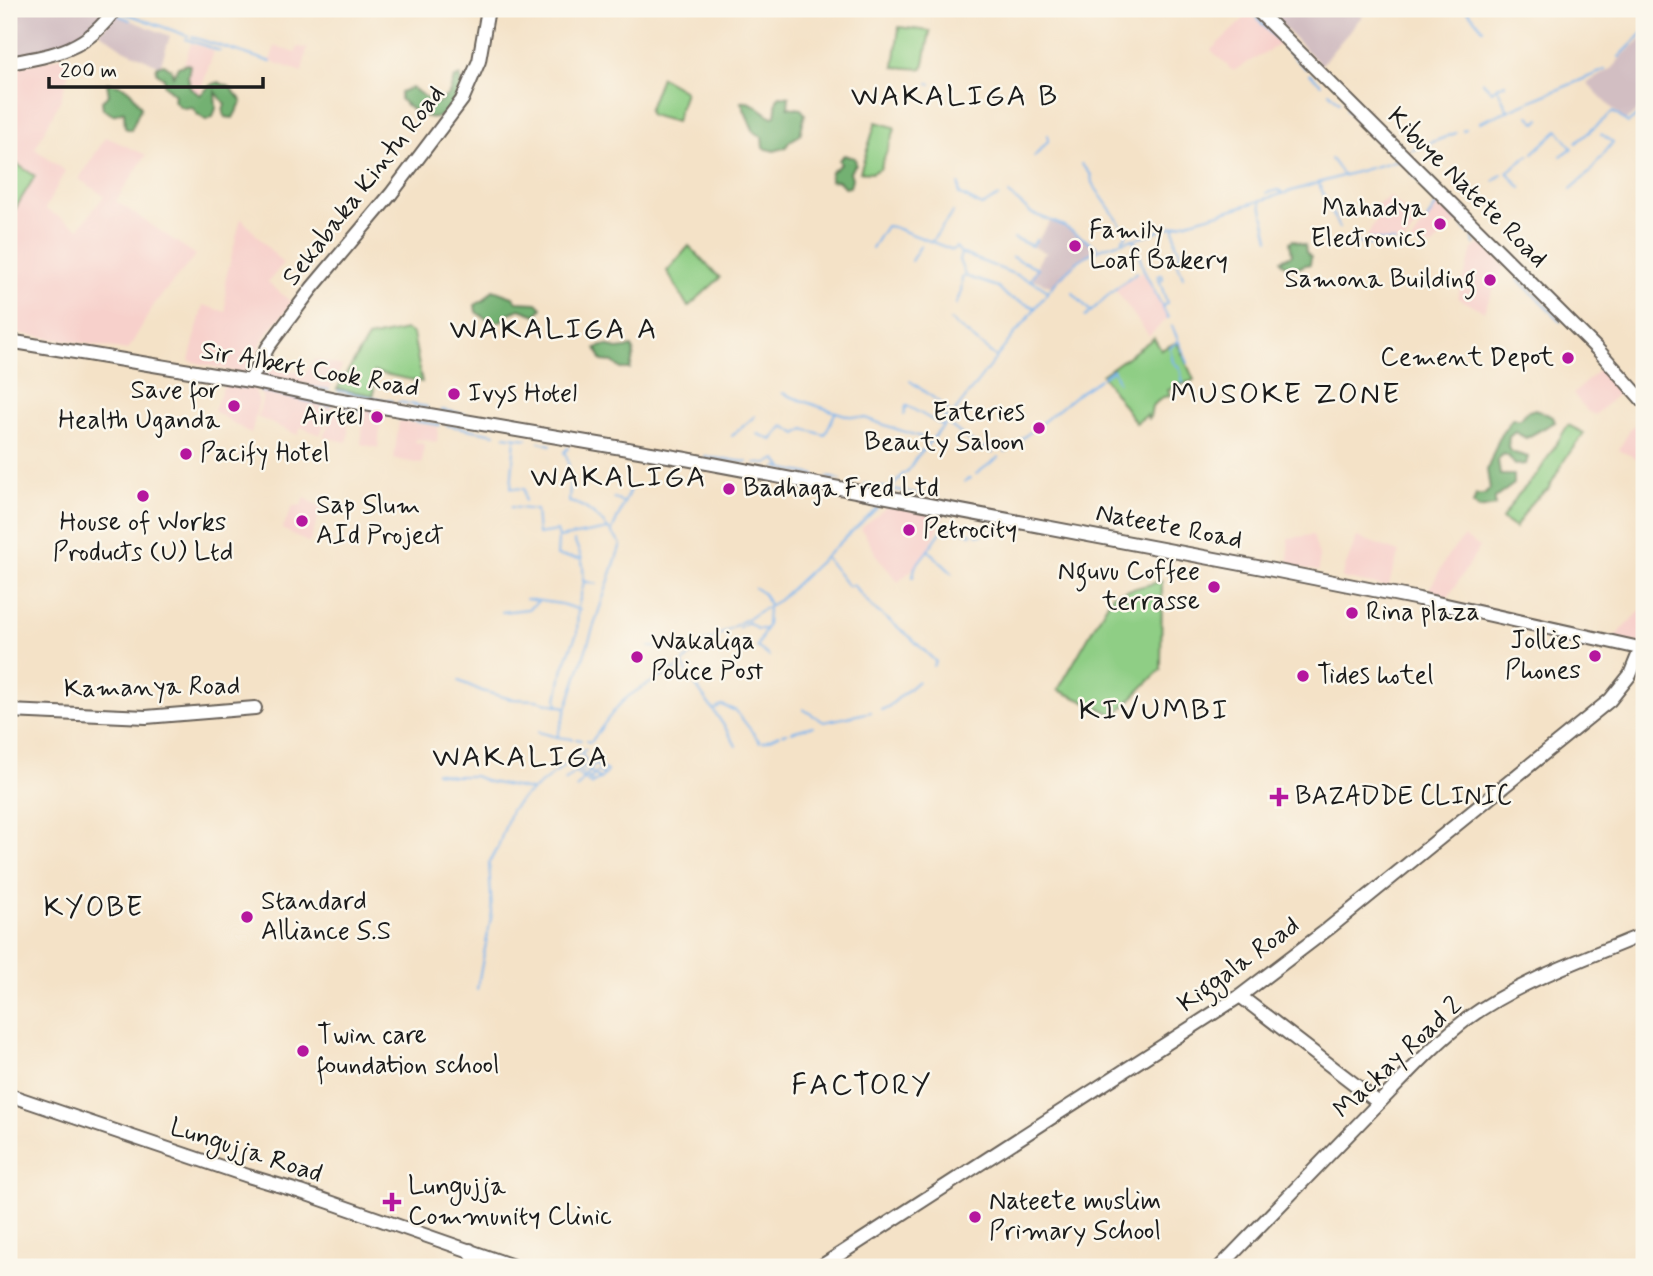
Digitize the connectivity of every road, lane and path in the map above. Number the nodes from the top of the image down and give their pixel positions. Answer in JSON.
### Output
{"nodes":[{"id":1,"x":116,"y":9,"type":"edge"},
{"id":2,"x":488,"y":9,"type":"edge"},
{"id":3,"x":1256,"y":9,"type":"edge"},
{"id":4,"x":9,"y":63,"type":"edge"},
{"id":5,"x":9,"y":341,"type":"edge"},
{"id":6,"x":250,"y":381,"type":"junction"},
{"id":7,"x":1644,"y":402,"type":"edge"},
{"id":8,"x":686,"y":459,"type":"joint"},
{"id":9,"x":1643,"y":649,"type":"edge"},
{"id":10,"x":255,"y":708,"type":"dead end"},
{"id":11,"x":9,"y":711,"type":"edge"},
{"id":12,"x":1644,"y":934,"type":"edge"},
{"id":13,"x":1240,"y":996,"type":"junction"},
{"id":14,"x":9,"y":1095,"type":"edge"},
{"id":15,"x":1379,"y":1103,"type":"junction"},
{"id":16,"x":470,"y":1250,"type":"junction"},
{"id":17,"x":477,"y":1267,"type":"edge"},
{"id":18,"x":516,"y":1267,"type":"edge"},
{"id":19,"x":820,"y":1267,"type":"edge"},
{"id":20,"x":1220,"y":1267,"type":"edge"}],
"edges":[{"from":1,"to":4,"type":"street"},
{"from":2,"to":6,"type":"street","name":"Sekabaka Kintu Road"},
{"from":3,"to":7,"type":"street","name":"Kibuye Natete Road"},
{"from":5,"to":6,"type":"street","name":"Sir Albert Cook Road"},
{"from":6,"to":8,"type":"street","name":"Sir Albert Cook Road"},
{"from":8,"to":9,"type":"street","name":"Nateete Road"},
{"from":9,"to":13,"type":"street","name":"Kiggala Road"},
{"from":10,"to":11,"type":"street","name":"Kamanya Road"},
{"from":12,"to":15,"type":"street","name":"Mackay Road 2"},
{"from":13,"to":15,"type":"street"},
{"from":13,"to":19,"type":"street","name":"Kiggala Road"},
{"from":14,"to":16,"type":"street","name":"Lungujja Road"},
{"from":15,"to":20,"type":"street","name":"Mackay Road 2"},
{"from":16,"to":17,"type":"street"},
{"from":16,"to":18,"type":"street","name":"Lungujja Road"}]}
